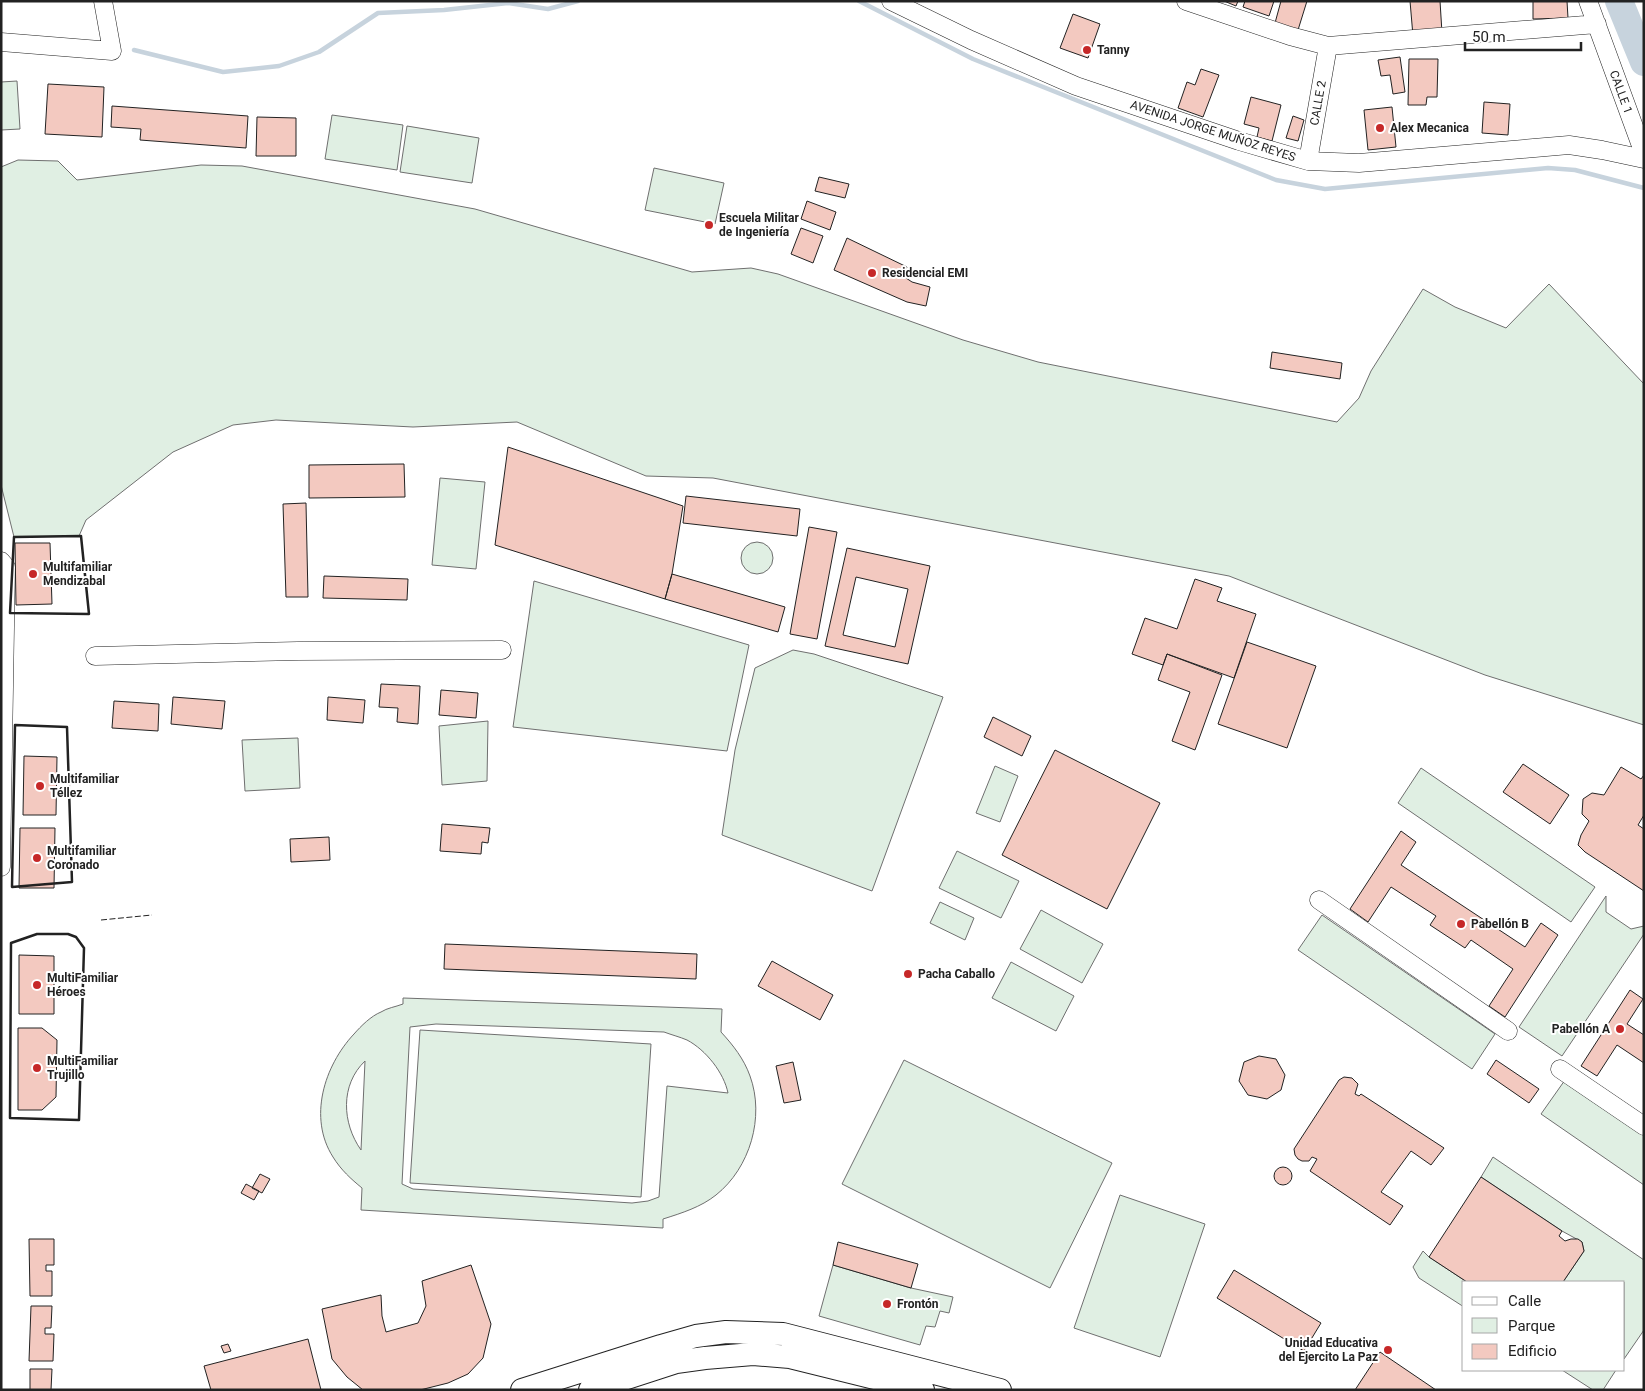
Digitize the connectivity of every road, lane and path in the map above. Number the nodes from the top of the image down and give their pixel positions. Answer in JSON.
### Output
{"nodes":[{"id":1,"x":103,"y":1,"type":"edge"},
{"id":2,"x":891,"y":1,"type":"edge"},
{"id":3,"x":1186,"y":1,"type":"edge"},
{"id":4,"x":1588,"y":1,"type":"edge"},
{"id":5,"x":1597,"y":24,"type":"junction"},
{"id":6,"x":1,"y":42,"type":"edge"},
{"id":7,"x":1328,"y":46,"type":"junction"},
{"id":8,"x":1644,"y":154,"type":"edge"},
{"id":9,"x":1644,"y":159,"type":"edge"},
{"id":10,"x":1308,"y":161,"type":"junction"},
{"id":11,"x":3,"y":564,"type":"edge"},
{"id":12,"x":3,"y":645,"type":"edge"},
{"id":13,"x":502,"y":650,"type":"dead end"},
{"id":14,"x":95,"y":656,"type":"dead end"},
{"id":15,"x":2,"y":725,"type":"edge"},
{"id":16,"x":2,"y":780,"type":"edge"},
{"id":17,"x":1,"y":867,"type":"edge"},
{"id":18,"x":1319,"y":900,"type":"dead end"},
{"id":19,"x":1508,"y":1030,"type":"dead end"},
{"id":20,"x":1560,"y":1069,"type":"dead end"},
{"id":21,"x":1644,"y":1126,"type":"edge"},
{"id":22,"x":948,"y":1383,"type":"edge"},
{"id":23,"x":522,"y":1390,"type":"edge"},
{"id":24,"x":590,"y":1390,"type":"edge"},
{"id":25,"x":923,"y":1390,"type":"edge"},
{"id":26,"x":1000,"y":1390,"type":"edge"}],
"edges":[{"from":1,"to":6,"type":"street"},
{"from":2,"to":10,"type":"street","name":"AVENIDA JORGE MUÑOZ REYES"},
{"from":3,"to":7,"type":"street"},
{"from":4,"to":5,"type":"street","name":"CALLE 1"},
{"from":5,"to":7,"type":"street"},
{"from":5,"to":8,"type":"street","name":"CALLE 1"},
{"from":7,"to":10,"type":"street","name":"CALLE 2"},
{"from":9,"to":10,"type":"street","name":"AVENIDA JORGE MUÑOZ REYES"},
{"from":11,"to":12,"type":"street"},
{"from":12,"to":15,"type":"street"},
{"from":13,"to":14,"type":"street"},
{"from":15,"to":16,"type":"street"},
{"from":16,"to":17,"type":"street"},
{"from":18,"to":19,"type":"street"},
{"from":20,"to":21,"type":"street"},
{"from":22,"to":23,"type":"main road"},
{"from":22,"to":26,"type":"main road"},
{"from":24,"to":25,"type":"main road"}]}
